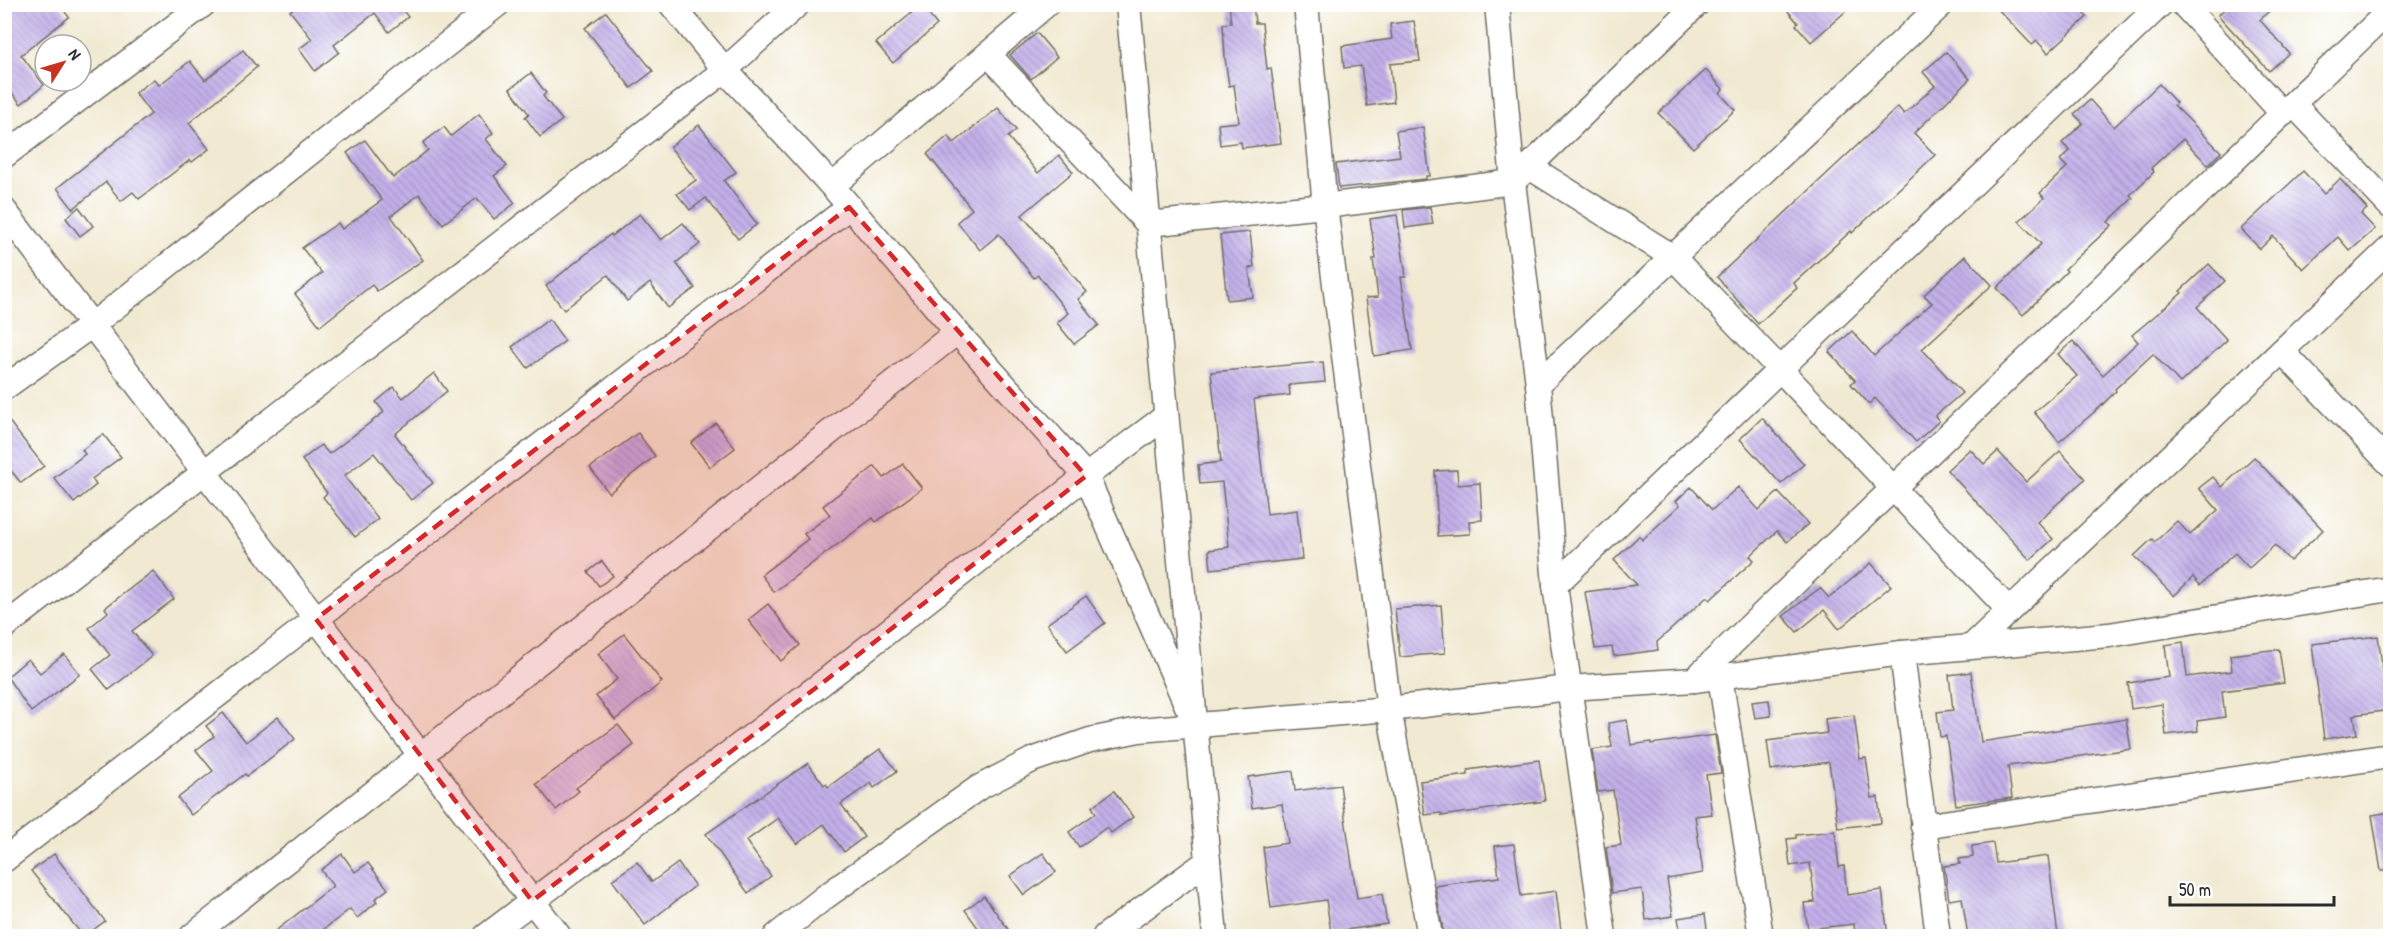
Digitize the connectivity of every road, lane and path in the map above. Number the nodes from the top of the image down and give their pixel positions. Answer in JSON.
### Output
{"nodes":[{"id":1,"x":204,"y":4,"type":"edge"},
{"id":2,"x":498,"y":4,"type":"edge"},
{"id":3,"x":671,"y":4,"type":"edge"},
{"id":4,"x":798,"y":4,"type":"edge"},
{"id":5,"x":1047,"y":4,"type":"edge"},
{"id":6,"x":1128,"y":4,"type":"edge"},
{"id":7,"x":1306,"y":4,"type":"edge"},
{"id":8,"x":1497,"y":4,"type":"edge"},
{"id":9,"x":1697,"y":4,"type":"edge"},
{"id":10,"x":1942,"y":4,"type":"edge"},
{"id":11,"x":2161,"y":4,"type":"edge"},
{"id":12,"x":2183,"y":4,"type":"edge"},
{"id":13,"x":2391,"y":10,"type":"edge"},
{"id":14,"x":988,"y":54,"type":"junction"},
{"id":15,"x":725,"y":70,"type":"junction"},
{"id":16,"x":2288,"y":109,"type":"junction"},
{"id":17,"x":4,"y":156,"type":"edge"},
{"id":18,"x":1521,"y":174,"type":"junction"},
{"id":19,"x":832,"y":186,"type":"junction"},
{"id":20,"x":1325,"y":206,"type":"junction"},
{"id":21,"x":2391,"y":206,"type":"edge"},
{"id":22,"x":849,"y":207,"type":"junction"},
{"id":23,"x":4,"y":210,"type":"edge"},
{"id":24,"x":1148,"y":224,"type":"junction"},
{"id":25,"x":2391,"y":248,"type":"edge"},
{"id":26,"x":1673,"y":257,"type":"junction"},
{"id":27,"x":92,"y":325,"type":"junction"},
{"id":28,"x":957,"y":332,"type":"junction"},
{"id":29,"x":2282,"y":351,"type":"junction"},
{"id":30,"x":1780,"y":369,"type":"junction"},
{"id":31,"x":1538,"y":384,"type":"junction"},
{"id":32,"x":4,"y":388,"type":"edge"},
{"id":33,"x":1166,"y":416,"type":"junction"},
{"id":34,"x":2391,"y":464,"type":"edge"},
{"id":35,"x":206,"y":474,"type":"junction"},
{"id":36,"x":1086,"y":476,"type":"junction"},
{"id":37,"x":1893,"y":488,"type":"junction"},
{"id":38,"x":1555,"y":585,"type":"junction"},
{"id":39,"x":2391,"y":590,"type":"edge"},
{"id":40,"x":2010,"y":610,"type":"junction"},
{"id":41,"x":316,"y":619,"type":"junction"},
{"id":42,"x":4,"y":627,"type":"edge"},
{"id":43,"x":1972,"y":646,"type":"junction"},
{"id":44,"x":1902,"y":653,"type":"junction"},
{"id":45,"x":1720,"y":677,"type":"junction"},
{"id":46,"x":1694,"y":680,"type":"junction"},
{"id":47,"x":1569,"y":688,"type":"junction"},
{"id":48,"x":1389,"y":709,"type":"junction"},
{"id":49,"x":1195,"y":726,"type":"junction"},
{"id":50,"x":421,"y":755,"type":"junction"},
{"id":51,"x":2391,"y":756,"type":"edge"},
{"id":52,"x":1923,"y":826,"type":"junction"},
{"id":53,"x":4,"y":860,"type":"edge"},
{"id":54,"x":1208,"y":861,"type":"junction"},
{"id":55,"x":532,"y":901,"type":"junction"},
{"id":56,"x":192,"y":936,"type":"edge"},
{"id":57,"x":486,"y":936,"type":"edge"},
{"id":58,"x":559,"y":936,"type":"edge"},
{"id":59,"x":776,"y":936,"type":"edge"},
{"id":60,"x":1105,"y":936,"type":"edge"},
{"id":61,"x":1215,"y":936,"type":"edge"},
{"id":62,"x":1430,"y":936,"type":"edge"},
{"id":63,"x":1604,"y":936,"type":"edge"},
{"id":64,"x":1761,"y":936,"type":"edge"},
{"id":65,"x":1938,"y":936,"type":"edge"}],
"edges":[{"from":1,"to":17,"type":"street"},
{"from":2,"to":27,"type":"street"},
{"from":3,"to":15,"type":"street"},
{"from":4,"to":15,"type":"street"},
{"from":5,"to":14,"type":"street"},
{"from":6,"to":24,"type":"street"},
{"from":7,"to":20,"type":"street"},
{"from":8,"to":18,"type":"street"},
{"from":9,"to":18,"type":"street"},
{"from":10,"to":26,"type":"street"},
{"from":11,"to":30,"type":"street"},
{"from":12,"to":16,"type":"street"},
{"from":13,"to":16,"type":"street"},
{"from":14,"to":19,"type":"street"},
{"from":14,"to":24,"type":"street"},
{"from":15,"to":19,"type":"street"},
{"from":15,"to":35,"type":"street"},
{"from":16,"to":21,"type":"street"},
{"from":16,"to":37,"type":"street"},
{"from":18,"to":20,"type":"street"},
{"from":18,"to":26,"type":"street"},
{"from":18,"to":31,"type":"street"},
{"from":19,"to":22,"type":"street"},
{"from":20,"to":24,"type":"street"},
{"from":20,"to":48,"type":"street"},
{"from":22,"to":28,"type":"street"},
{"from":22,"to":41,"type":"street"},
{"from":23,"to":27,"type":"street"},
{"from":24,"to":33,"type":"street"},
{"from":25,"to":29,"type":"street"},
{"from":26,"to":30,"type":"street"},
{"from":26,"to":31,"type":"street"},
{"from":27,"to":32,"type":"street"},
{"from":27,"to":35,"type":"street"},
{"from":28,"to":36,"type":"street"},
{"from":28,"to":50,"type":"street"},
{"from":29,"to":34,"type":"street"},
{"from":29,"to":40,"type":"street"},
{"from":30,"to":37,"type":"street"},
{"from":30,"to":38,"type":"street"},
{"from":31,"to":38,"type":"street"},
{"from":33,"to":36,"type":"street"},
{"from":33,"to":49,"type":"street"},
{"from":35,"to":41,"type":"street"},
{"from":35,"to":42,"type":"street"},
{"from":36,"to":49,"type":"street"},
{"from":36,"to":55,"type":"street"},
{"from":37,"to":40,"type":"street"},
{"from":37,"to":46,"type":"street"},
{"from":38,"to":47,"type":"street"},
{"from":39,"to":43,"type":"street"},
{"from":40,"to":43,"type":"street"},
{"from":41,"to":50,"type":"street"},
{"from":41,"to":53,"type":"street"},
{"from":43,"to":44,"type":"street"},
{"from":44,"to":45,"type":"street"},
{"from":44,"to":52,"type":"street"},
{"from":45,"to":46,"type":"street"},
{"from":45,"to":64,"type":"street"},
{"from":46,"to":47,"type":"street"},
{"from":47,"to":48,"type":"street"},
{"from":47,"to":63,"type":"street"},
{"from":48,"to":49,"type":"street"},
{"from":48,"to":62,"type":"street"},
{"from":49,"to":54,"type":"street"},
{"from":49,"to":59,"type":"street"},
{"from":50,"to":55,"type":"street"},
{"from":50,"to":56,"type":"street"},
{"from":51,"to":52,"type":"street"},
{"from":52,"to":65,"type":"street"},
{"from":54,"to":60,"type":"street"},
{"from":54,"to":61,"type":"street"},
{"from":55,"to":57,"type":"street"},
{"from":55,"to":58,"type":"street"}]}
